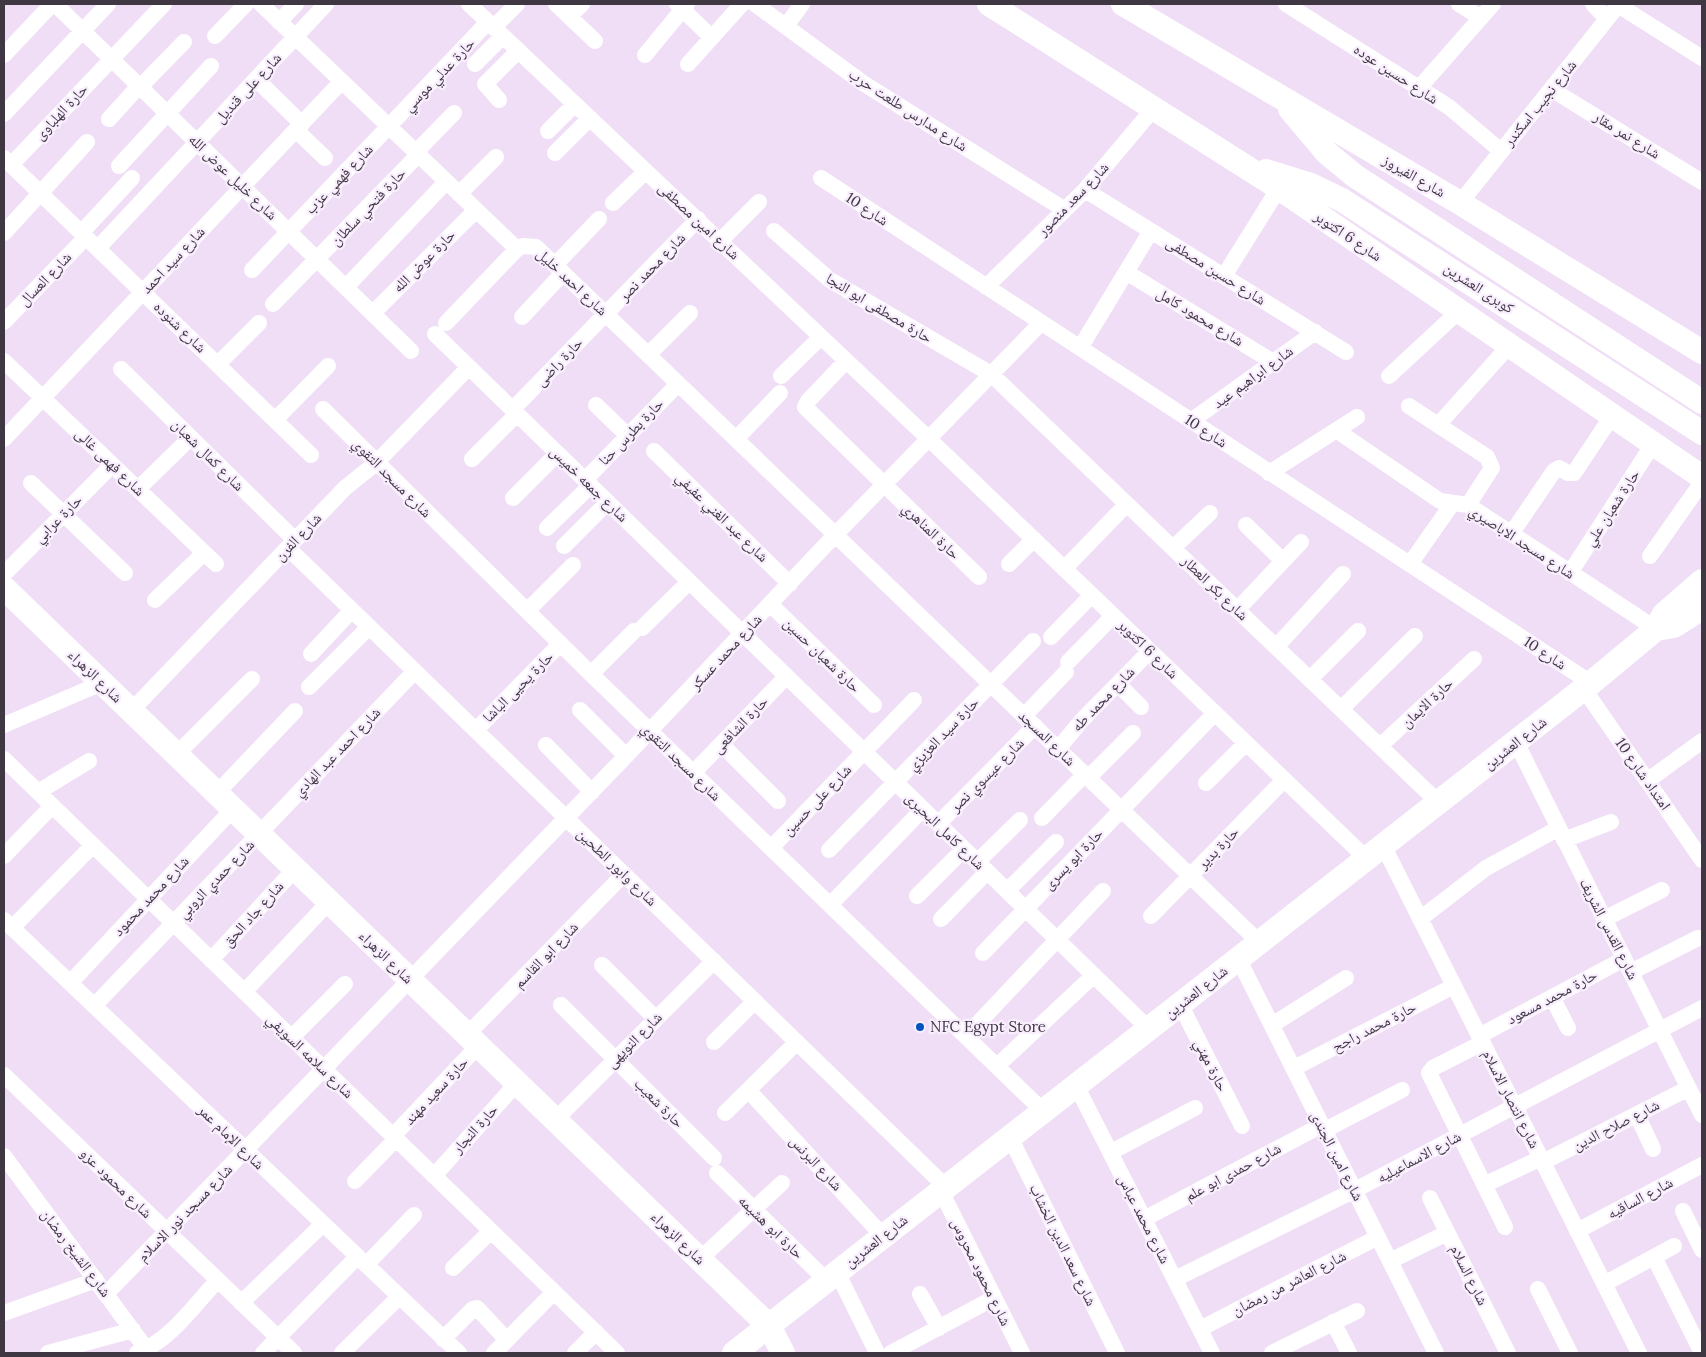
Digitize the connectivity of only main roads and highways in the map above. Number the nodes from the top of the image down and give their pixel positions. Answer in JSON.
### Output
{"nodes":[{"id":1,"x":989,"y":4,"type":"edge"},
{"id":2,"x":1123,"y":4,"type":"edge"},
{"id":3,"x":1282,"y":98,"type":"junction"},
{"id":4,"x":1245,"y":167,"type":"junction"},
{"id":5,"x":1702,"y":352,"type":"edge"},
{"id":6,"x":1702,"y":402,"type":"edge"},
{"id":7,"x":1702,"y":433,"type":"edge"},
{"id":8,"x":1702,"y":477,"type":"edge"},
{"id":9,"x":1702,"y":581,"type":"edge"},
{"id":10,"x":4,"y":588,"type":"edge"},
{"id":11,"x":1700,"y":616,"type":"edge"},
{"id":12,"x":1656,"y":629,"type":"junction"},
{"id":13,"x":769,"y":1326,"type":"junction"},
{"id":14,"x":734,"y":1353,"type":"edge"},
{"id":15,"x":782,"y":1353,"type":"edge"}],
"edges":[{"from":1,"to":4,"type":"main road","name":"شارع 6 اكتوبر"},
{"from":2,"to":3,"type":"main road","name":"شارع الفيروز"},
{"from":3,"to":5,"type":"main road","name":"شارع الفيروز"},
{"from":3,"to":6,"type":"main road","name":"كوبرى العشرين"},
{"from":4,"to":7,"type":"main road","name":"كوبرى العشرين"},
{"from":4,"to":8,"type":"main road","name":"شارع 6 اكتوبر"},
{"from":9,"to":12,"type":"main road","name":"شارع العشرين"},
{"from":10,"to":13,"type":"main road","name":"شارع الزهراء"},
{"from":11,"to":12,"type":"main road","name":"شارع العشرين"},
{"from":12,"to":13,"type":"main road","name":"شارع العشرين"},
{"from":13,"to":14,"type":"main road","name":"شارع العشرين"},
{"from":13,"to":15,"type":"main road"}]}
